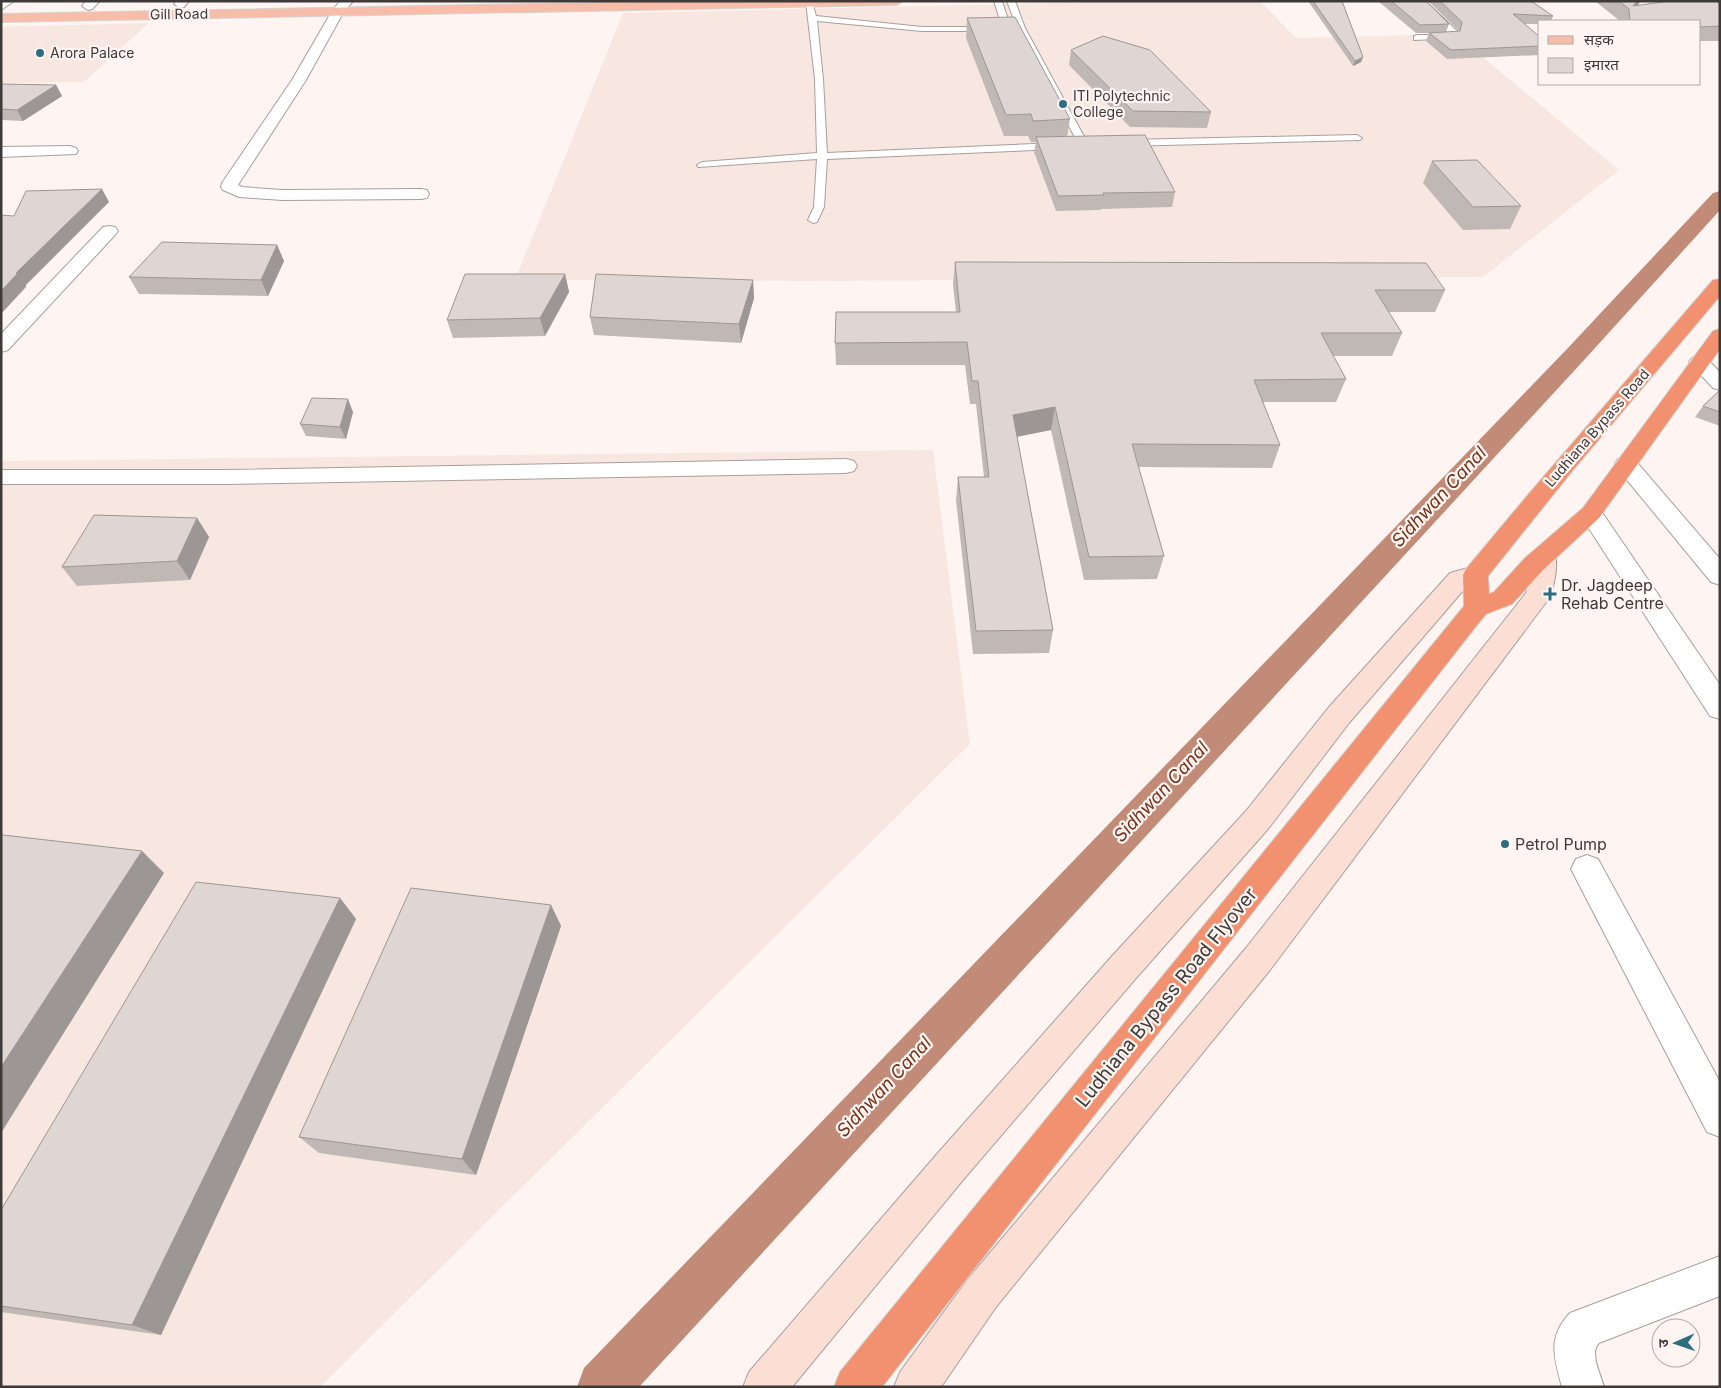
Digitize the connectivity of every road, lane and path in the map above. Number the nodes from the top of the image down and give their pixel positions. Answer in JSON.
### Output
{"nodes":[{"id":1,"x":8,"y":1,"type":"edge"},
{"id":2,"x":292,"y":1,"type":"edge"},
{"id":3,"x":299,"y":1,"type":"edge"},
{"id":4,"x":897,"y":1,"type":"edge"},
{"id":5,"x":998,"y":1,"type":"edge"},
{"id":6,"x":1011,"y":1,"type":"edge"},
{"id":7,"x":1420,"y":1,"type":"edge"},
{"id":8,"x":181,"y":2,"type":"edge"},
{"id":9,"x":847,"y":2,"type":"edge"},
{"id":10,"x":91,"y":3,"type":"edge"},
{"id":11,"x":809,"y":4,"type":"junction"},
{"id":12,"x":342,"y":6,"type":"edge"},
{"id":13,"x":1,"y":7,"type":"edge"},
{"id":14,"x":1,"y":18,"type":"edge"},
{"id":15,"x":813,"y":18,"type":"junction"},
{"id":16,"x":1021,"y":28,"type":"junction"},
{"id":17,"x":1008,"y":29,"type":"junction"},
{"id":18,"x":1418,"y":38,"type":"edge"},
{"id":19,"x":1357,"y":138,"type":"dead end"},
{"id":20,"x":1074,"y":145,"type":"junction"},
{"id":21,"x":1,"y":152,"type":"edge"},
{"id":22,"x":70,"y":152,"type":"dead end"},
{"id":23,"x":822,"y":156,"type":"junction"},
{"id":24,"x":702,"y":165,"type":"dead end"},
{"id":25,"x":420,"y":194,"type":"dead end"},
{"id":26,"x":812,"y":220,"type":"dead end"},
{"id":27,"x":109,"y":231,"type":"dead end"},
{"id":28,"x":1720,"y":284,"type":"edge"},
{"id":29,"x":1720,"y":335,"type":"edge"},
{"id":30,"x":1,"y":346,"type":"edge"},
{"id":31,"x":1699,"y":362,"type":"junction"},
{"id":32,"x":1720,"y":384,"type":"edge"},
{"id":33,"x":1626,"y":464,"type":"junction"},
{"id":34,"x":846,"y":466,"type":"dead end"},
{"id":35,"x":1,"y":476,"type":"edge"},
{"id":36,"x":1591,"y":513,"type":"junction"},
{"id":37,"x":1544,"y":556,"type":"junction"},
{"id":38,"x":1475,"y":575,"type":"junction"},
{"id":39,"x":1720,"y":576,"type":"edge"},
{"id":40,"x":1471,"y":616,"type":"junction"},
{"id":41,"x":1720,"y":708,"type":"edge"},
{"id":42,"x":1587,"y":869,"type":"dead end"},
{"id":43,"x":1720,"y":1119,"type":"edge"},
{"id":44,"x":1720,"y":1276,"type":"edge"},
{"id":45,"x":764,"y":1387,"type":"edge"},
{"id":46,"x":855,"y":1387,"type":"edge"},
{"id":47,"x":915,"y":1387,"type":"edge"},
{"id":48,"x":1583,"y":1387,"type":"edge"}],
"edges":[{"from":1,"to":13,"type":"street"},
{"from":2,"to":3,"type":"main road","name":"Gill Road"},
{"from":2,"to":8,"type":"main road","name":"Gill Road"},
{"from":4,"to":9,"type":"main road","name":"Gill Road"},
{"from":5,"to":17,"type":"lane"},
{"from":6,"to":16,"type":"lane"},
{"from":7,"to":18,"type":"lane"},
{"from":8,"to":10,"type":"main road","name":"Gill Road"},
{"from":9,"to":11,"type":"main road","name":"Gill Road"},
{"from":10,"to":13,"type":"main road","name":"Gill Road"},
{"from":11,"to":12,"type":"main road","name":"Gill Road"},
{"from":11,"to":15,"type":"lane"},
{"from":12,"to":14,"type":"main road","name":"Gill Road"},
{"from":12,"to":25,"type":"street"},
{"from":15,"to":17,"type":"lane"},
{"from":15,"to":23,"type":"lane"},
{"from":16,"to":17,"type":"lane"},
{"from":16,"to":20,"type":"lane"},
{"from":19,"to":20,"type":"lane"},
{"from":20,"to":23,"type":"lane"},
{"from":21,"to":22,"type":"street"},
{"from":23,"to":24,"type":"lane"},
{"from":23,"to":26,"type":"lane"},
{"from":27,"to":30,"type":"street"},
{"from":28,"to":38,"type":"highway","name":"Ludhiana Bypass Road"},
{"from":29,"to":31,"type":"highway"},
{"from":31,"to":32,"type":"street"},
{"from":31,"to":33,"type":"highway"},
{"from":33,"to":36,"type":"highway"},
{"from":33,"to":39,"type":"street"},
{"from":34,"to":35,"type":"street"},
{"from":36,"to":37,"type":"highway"},
{"from":36,"to":41,"type":"street"},
{"from":37,"to":40,"type":"highway","name":"Ludhiana Bypass Road Flyover"},
{"from":37,"to":47,"type":"street"},
{"from":38,"to":40,"type":"highway"},
{"from":38,"to":45,"type":"street"},
{"from":40,"to":46,"type":"highway","name":"Ludhiana Bypass Road Flyover"},
{"from":42,"to":43,"type":"street"},
{"from":44,"to":48,"type":"street"}]}
